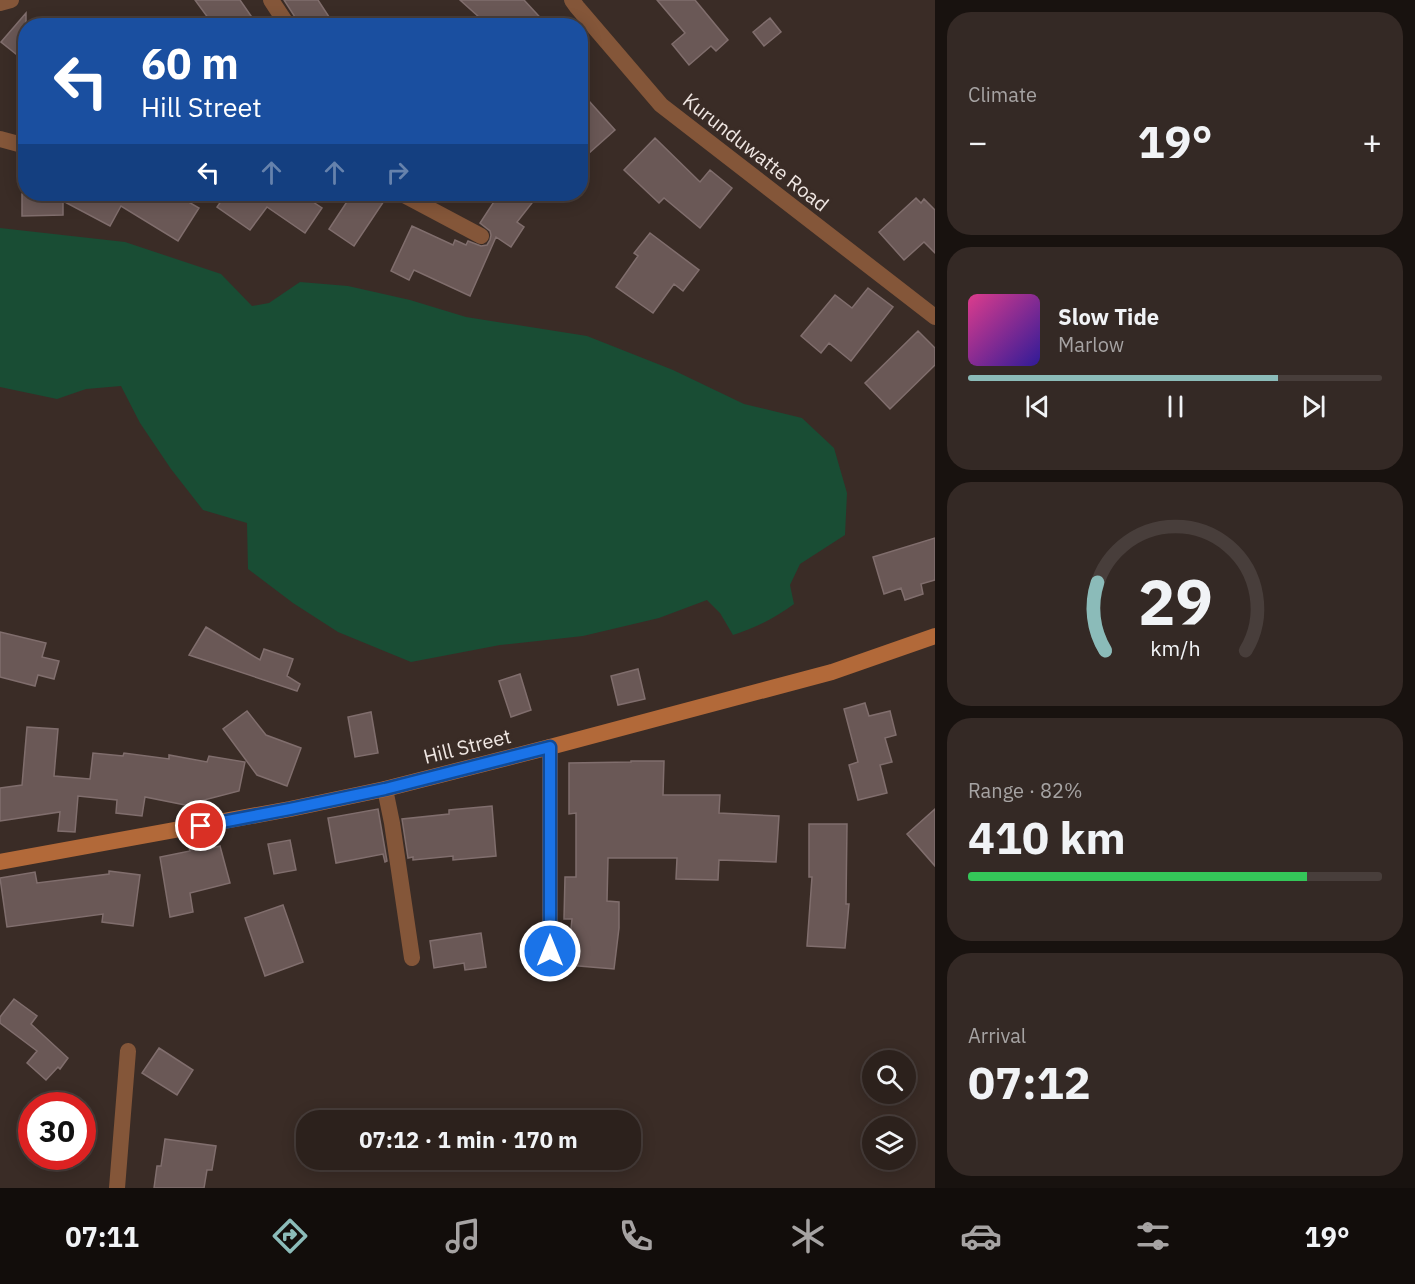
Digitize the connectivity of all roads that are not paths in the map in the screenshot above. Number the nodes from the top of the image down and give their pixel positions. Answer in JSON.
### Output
{"nodes":[{"id":1,"x":11,"y":0,"type":"edge"},
{"id":2,"x":271,"y":0,"type":"edge"},
{"id":3,"x":572,"y":0,"type":"edge"},
{"id":4,"x":0,"y":3,"type":"edge"},
{"id":5,"x":283,"y":18,"type":"edge"},
{"id":6,"x":586,"y":18,"type":"edge"},
{"id":7,"x":588,"y":21,"type":"edge"},
{"id":8,"x":0,"y":138,"type":"edge"},
{"id":9,"x":18,"y":144,"type":"edge"},
{"id":10,"x":415,"y":201,"type":"edge"},
{"id":11,"x":481,"y":236,"type":"dead end"},
{"id":12,"x":935,"y":317,"type":"edge"},
{"id":13,"x":935,"y":636,"type":"edge"},
{"id":14,"x":550,"y":747,"type":"junction"},
{"id":15,"x":385,"y":789,"type":"junction"},
{"id":16,"x":0,"y":862,"type":"edge"},
{"id":17,"x":550,"y":951,"type":"dead end"},
{"id":18,"x":412,"y":958,"type":"dead end"},
{"id":19,"x":128,"y":1051,"type":"dead end"},
{"id":20,"x":117,"y":1188,"type":"edge"}],
"edges":[{"from":1,"to":4,"type":"street"},
{"from":2,"to":5,"type":"street"},
{"from":3,"to":6,"type":"street","name":"Kurunduwatte Road"},
{"from":7,"to":12,"type":"street","name":"Kurunduwatte Road"},
{"from":8,"to":9,"type":"street"},
{"from":10,"to":11,"type":"street"},
{"from":13,"to":14,"type":"main road","name":"Hill Street"},
{"from":14,"to":15,"type":"main road","name":"Hill Street"},
{"from":14,"to":17,"type":"street"},
{"from":15,"to":16,"type":"main road","name":"Hill Street"},
{"from":15,"to":18,"type":"street"},
{"from":19,"to":20,"type":"street"}]}
